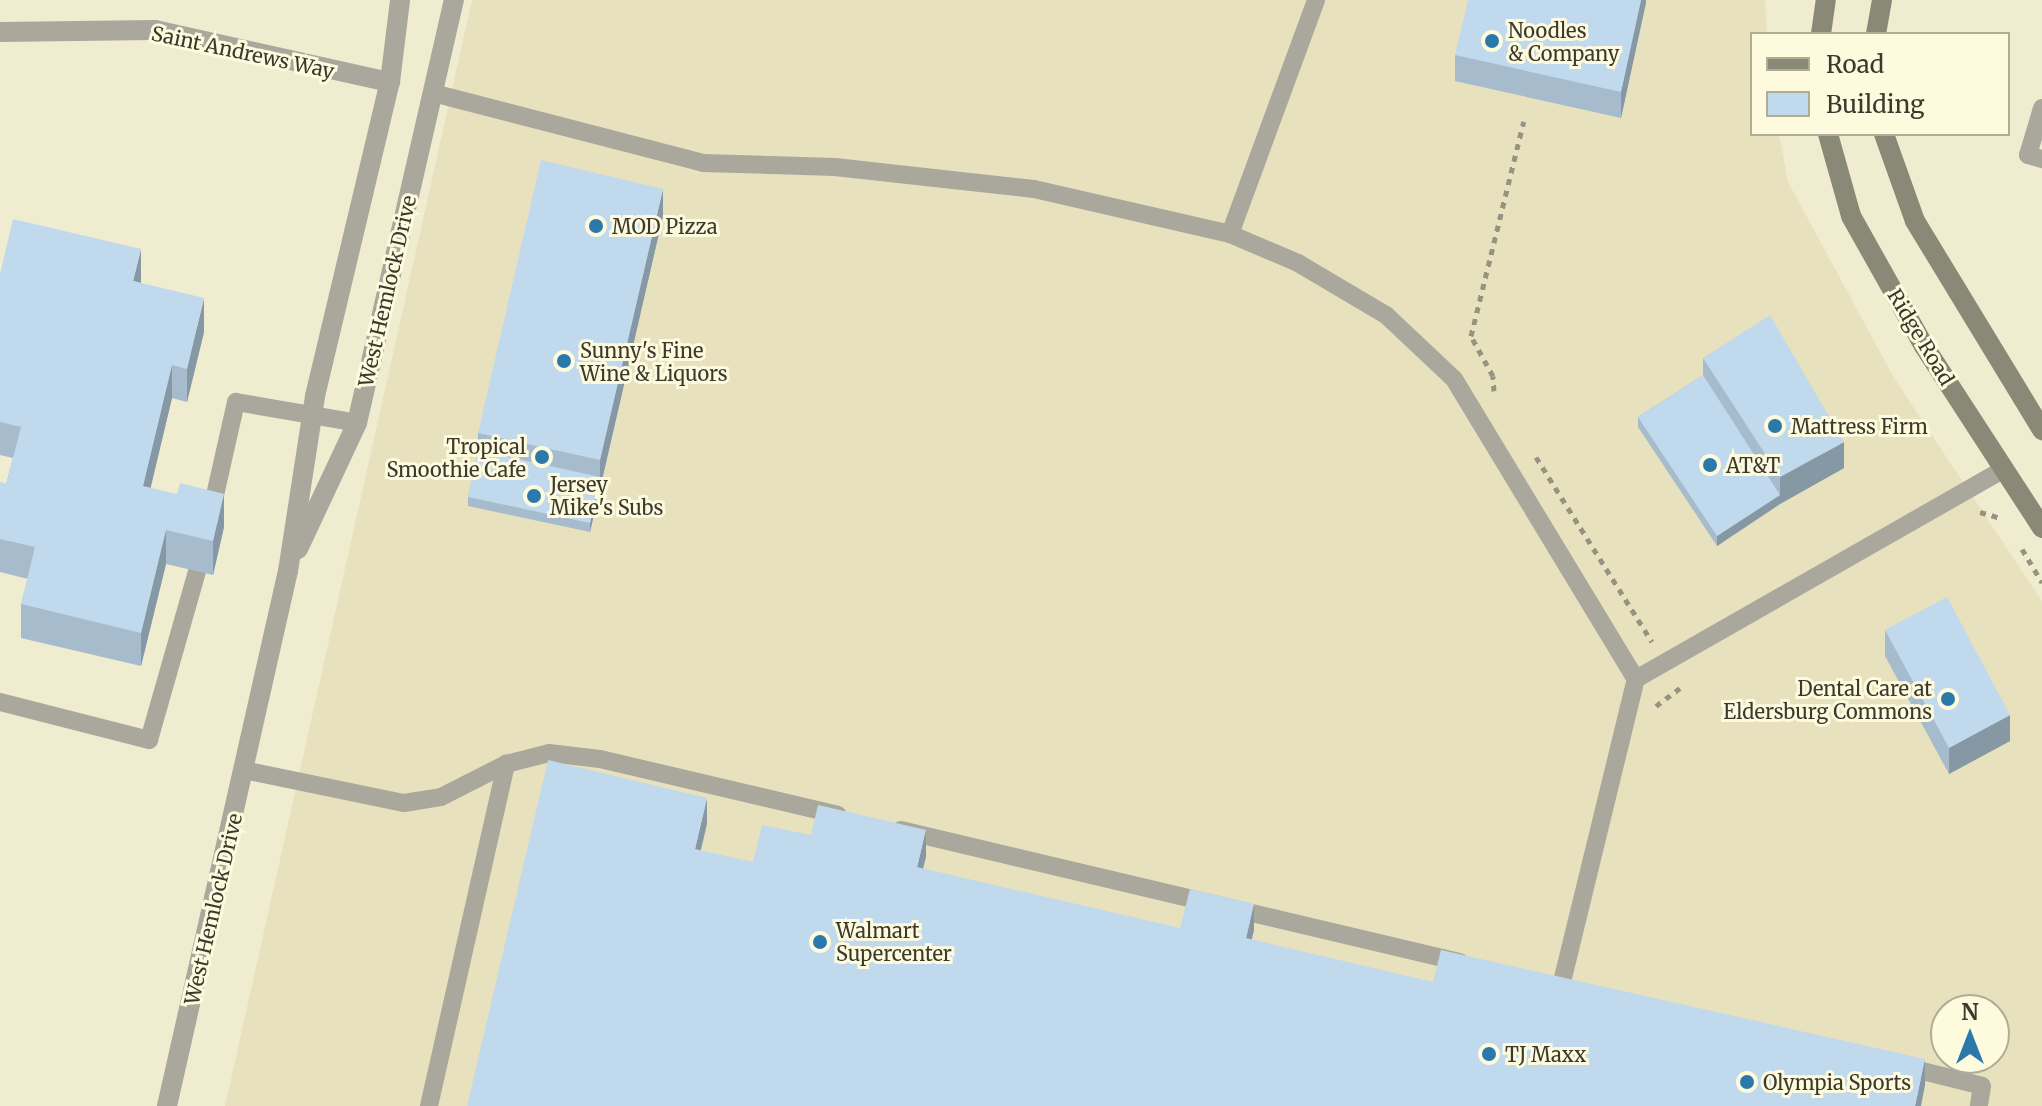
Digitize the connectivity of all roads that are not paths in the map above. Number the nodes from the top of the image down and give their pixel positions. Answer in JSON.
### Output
{"nodes":[{"id":1,"x":400,"y":0,"type":"edge"},
{"id":2,"x":454,"y":0,"type":"edge"},
{"id":3,"x":1316,"y":0,"type":"edge"},
{"id":4,"x":1826,"y":0,"type":"edge"},
{"id":5,"x":1882,"y":0,"type":"edge"},
{"id":6,"x":0,"y":32,"type":"edge"},
{"id":7,"x":1821,"y":32,"type":"edge"},
{"id":8,"x":1876,"y":32,"type":"edge"},
{"id":9,"x":390,"y":82,"type":"junction"},
{"id":10,"x":433,"y":93,"type":"junction"},
{"id":11,"x":2042,"y":108,"type":"edge"},
{"id":12,"x":1829,"y":136,"type":"edge"},
{"id":13,"x":1885,"y":136,"type":"edge"},
{"id":14,"x":2042,"y":159,"type":"edge"},
{"id":15,"x":1230,"y":234,"type":"junction"},
{"id":16,"x":312,"y":419,"type":"junction"},
{"id":17,"x":357,"y":423,"type":"junction"},
{"id":18,"x":2042,"y":430,"type":"edge"},
{"id":19,"x":2004,"y":469,"type":"junction"},
{"id":20,"x":209,"y":523,"type":"edge"},
{"id":21,"x":2042,"y":528,"type":"edge"},
{"id":22,"x":197,"y":571,"type":"dead end"},
{"id":23,"x":288,"y":571,"type":"junction"},
{"id":24,"x":1636,"y":679,"type":"junction"},
{"id":25,"x":0,"y":702,"type":"edge"},
{"id":26,"x":506,"y":764,"type":"junction"},
{"id":27,"x":244,"y":770,"type":"junction"},
{"id":28,"x":1476,"y":966,"type":"edge"},
{"id":29,"x":1561,"y":986,"type":"edge"},
{"id":30,"x":1876,"y":1060,"type":"edge"},
{"id":31,"x":167,"y":1106,"type":"edge"},
{"id":32,"x":429,"y":1106,"type":"edge"},
{"id":33,"x":1979,"y":1106,"type":"edge"}],
"edges":[{"from":1,"to":9,"type":"street","name":"West Hemlock Drive"},
{"from":2,"to":10,"type":"street","name":"West Hemlock Drive"},
{"from":3,"to":15,"type":"lane"},
{"from":4,"to":7,"type":"street"},
{"from":5,"to":8,"type":"street"},
{"from":6,"to":9,"type":"street","name":"Saint Andrews Way"},
{"from":9,"to":16,"type":"street","name":"West Hemlock Drive"},
{"from":10,"to":15,"type":"lane"},
{"from":10,"to":17,"type":"street","name":"West Hemlock Drive"},
{"from":11,"to":14,"type":"lane"},
{"from":12,"to":19,"type":"street","name":"Ridge Road"},
{"from":13,"to":18,"type":"street"},
{"from":15,"to":24,"type":"lane"},
{"from":16,"to":17,"type":"lane"},
{"from":16,"to":20,"type":"lane"},
{"from":16,"to":23,"type":"street","name":"West Hemlock Drive"},
{"from":17,"to":23,"type":"street","name":"West Hemlock Drive"},
{"from":19,"to":21,"type":"street","name":"Ridge Road"},
{"from":19,"to":24,"type":"lane"},
{"from":22,"to":25,"type":"lane"},
{"from":23,"to":27,"type":"street","name":"West Hemlock Drive"},
{"from":24,"to":29,"type":"lane"},
{"from":26,"to":27,"type":"lane"},
{"from":26,"to":28,"type":"lane"},
{"from":26,"to":32,"type":"lane"},
{"from":27,"to":31,"type":"street","name":"West Hemlock Drive"},
{"from":30,"to":33,"type":"lane"}]}
